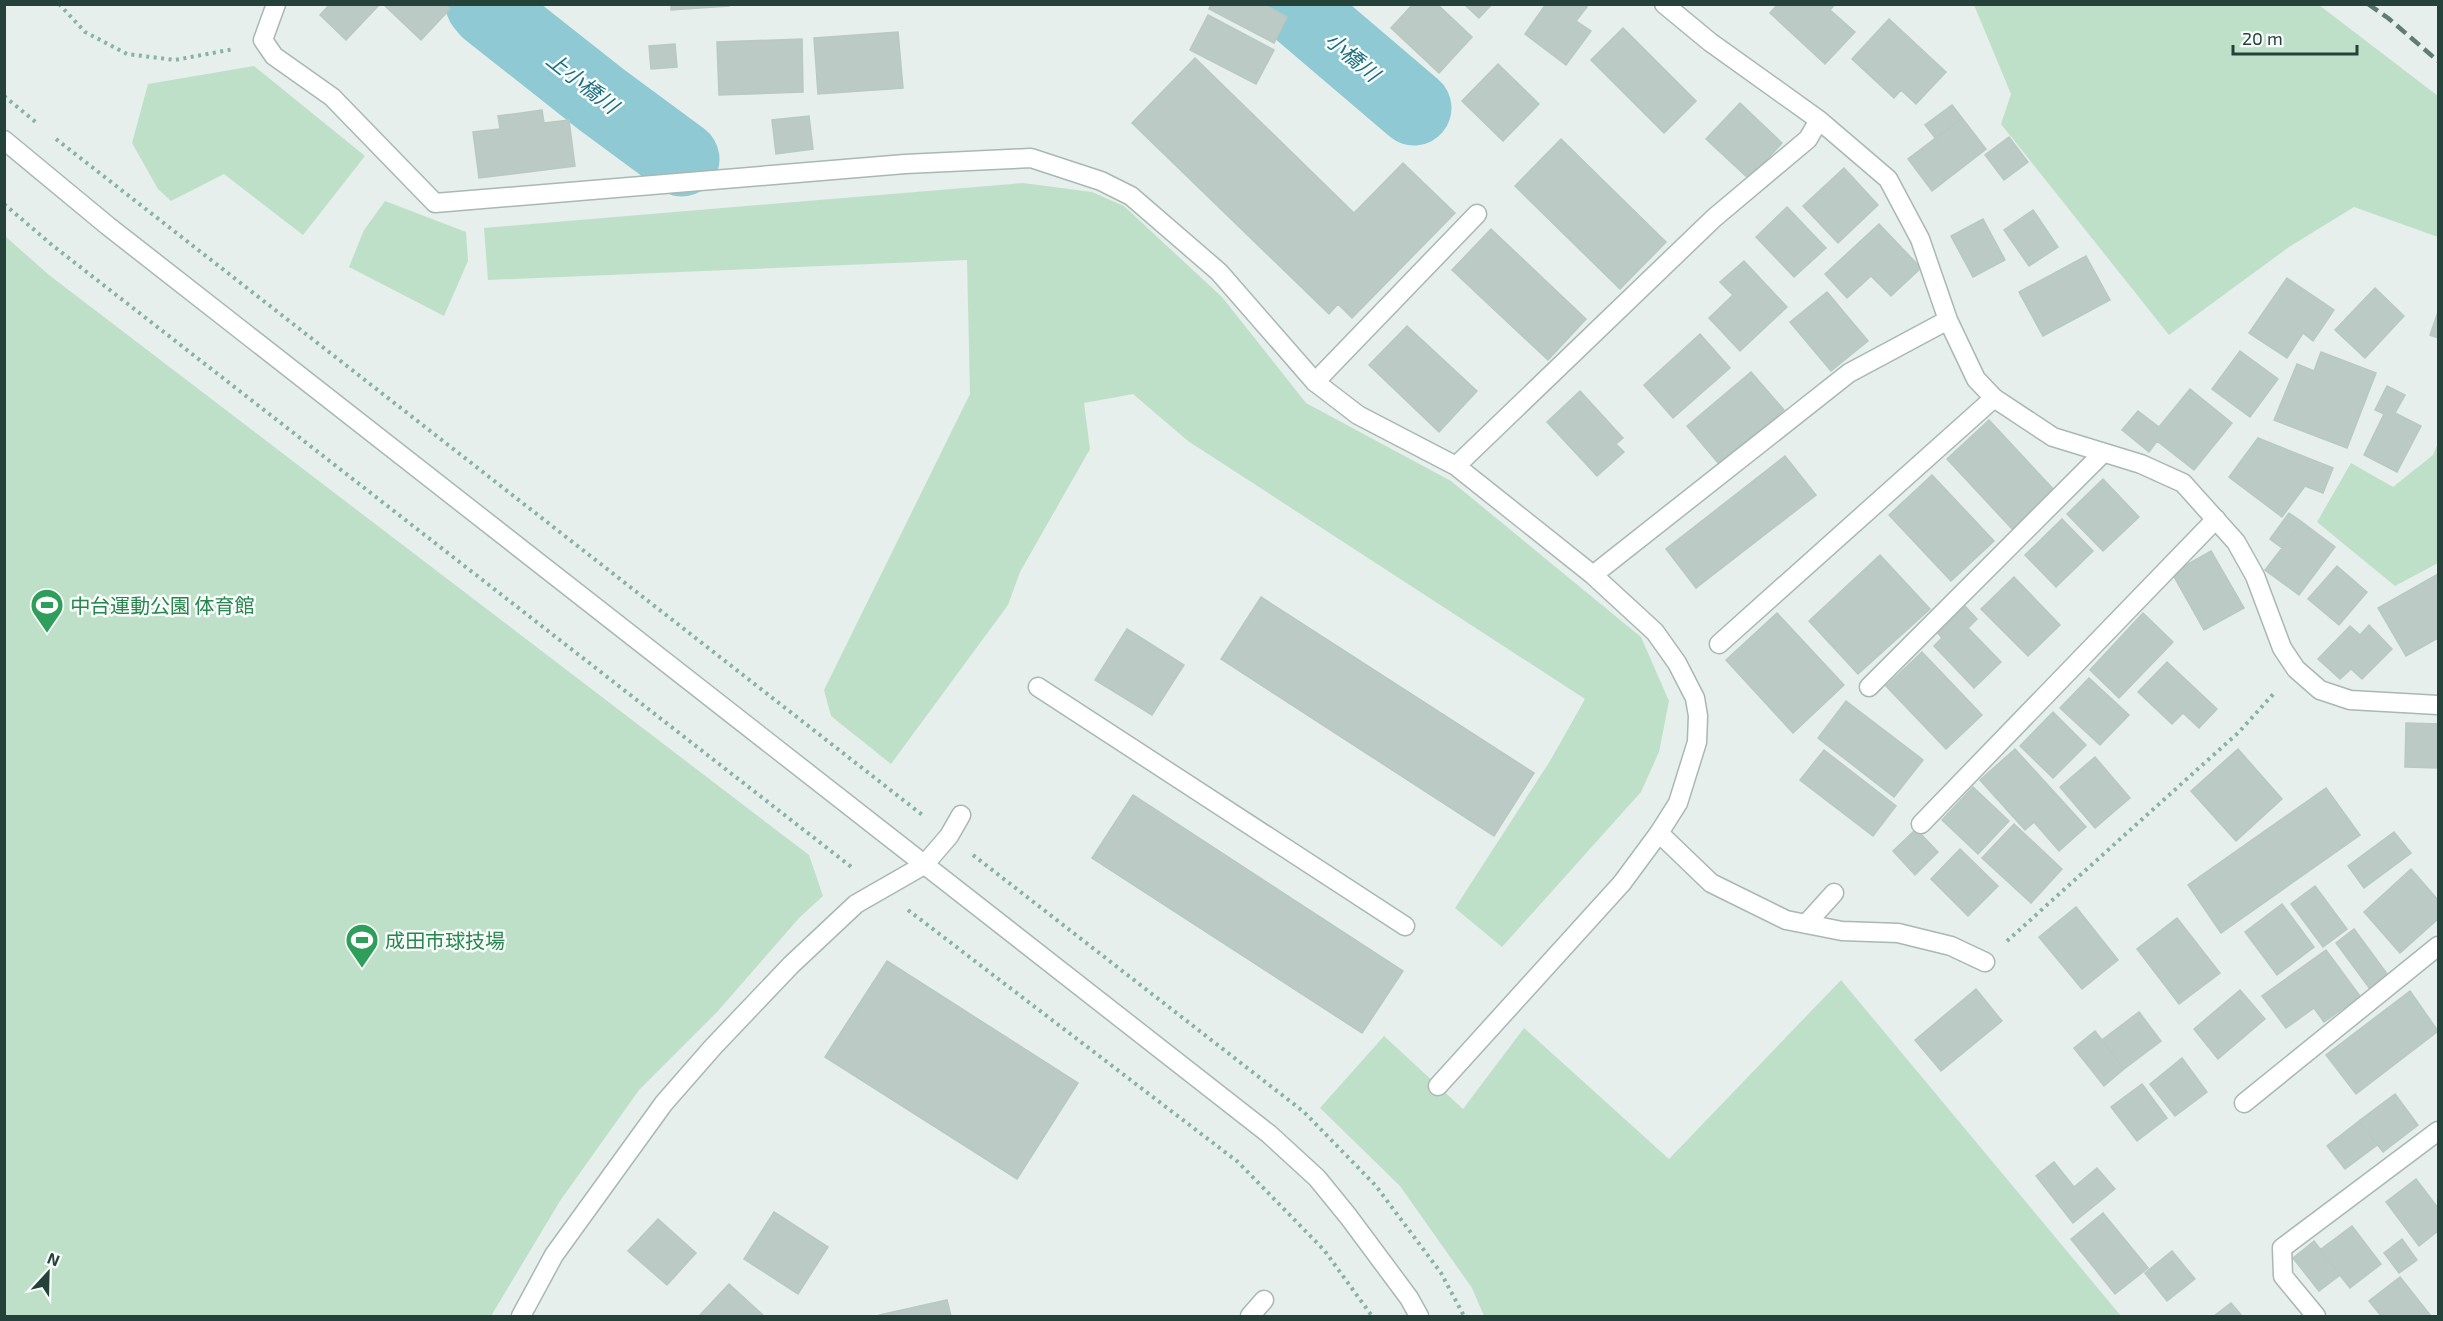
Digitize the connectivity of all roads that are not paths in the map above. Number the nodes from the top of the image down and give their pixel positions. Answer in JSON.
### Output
{"nodes":[{"id":1,"x":276,"y":4,"type":"edge"},
{"id":2,"x":1664,"y":4,"type":"edge"},
{"id":3,"x":1819,"y":120,"type":"junction"},
{"id":4,"x":4,"y":140,"type":"edge"},
{"id":5,"x":1477,"y":214,"type":"dead end"},
{"id":6,"x":1948,"y":320,"type":"junction"},
{"id":7,"x":1315,"y":382,"type":"junction"},
{"id":8,"x":1994,"y":398,"type":"junction"},
{"id":9,"x":2103,"y":453,"type":"junction"},
{"id":10,"x":1456,"y":466,"type":"junction"},
{"id":11,"x":2216,"y":519,"type":"junction"},
{"id":12,"x":1593,"y":576,"type":"junction"},
{"id":13,"x":1719,"y":644,"type":"dead end"},
{"id":14,"x":1038,"y":687,"type":"dead end"},
{"id":15,"x":1869,"y":687,"type":"dead end"},
{"id":16,"x":2439,"y":705,"type":"edge"},
{"id":17,"x":961,"y":815,"type":"dead end"},
{"id":18,"x":1921,"y":824,"type":"dead end"},
{"id":19,"x":1659,"y":833,"type":"junction"},
{"id":20,"x":924,"y":865,"type":"junction"},
{"id":21,"x":1834,"y":893,"type":"dead end"},
{"id":22,"x":1806,"y":924,"type":"junction"},
{"id":23,"x":1404,"y":926,"type":"dead end"},
{"id":24,"x":2439,"y":946,"type":"edge"},
{"id":25,"x":1984,"y":962,"type":"road end"},
{"id":26,"x":1438,"y":1086,"type":"dead end"},
{"id":27,"x":2244,"y":1103,"type":"dead end"},
{"id":28,"x":2439,"y":1131,"type":"edge"},
{"id":29,"x":1264,"y":1300,"type":"dead end"},
{"id":30,"x":522,"y":1317,"type":"edge"},
{"id":31,"x":1250,"y":1317,"type":"edge"},
{"id":32,"x":1419,"y":1317,"type":"edge"},
{"id":33,"x":2316,"y":1317,"type":"edge"}],
"edges":[{"from":1,"to":7,"type":"street"},
{"from":2,"to":3,"type":"street"},
{"from":3,"to":6,"type":"street"},
{"from":3,"to":10,"type":"street"},
{"from":4,"to":20,"type":"street"},
{"from":5,"to":7,"type":"street"},
{"from":6,"to":8,"type":"street"},
{"from":6,"to":12,"type":"street"},
{"from":7,"to":10,"type":"street"},
{"from":8,"to":9,"type":"street"},
{"from":8,"to":13,"type":"street"},
{"from":9,"to":11,"type":"street"},
{"from":9,"to":15,"type":"street"},
{"from":10,"to":12,"type":"street"},
{"from":11,"to":16,"type":"street"},
{"from":11,"to":18,"type":"street"},
{"from":12,"to":19,"type":"street"},
{"from":14,"to":23,"type":"street"},
{"from":17,"to":20,"type":"street"},
{"from":19,"to":22,"type":"street"},
{"from":19,"to":26,"type":"street"},
{"from":20,"to":30,"type":"street"},
{"from":20,"to":32,"type":"street"},
{"from":21,"to":22,"type":"street"},
{"from":22,"to":25,"type":"street"},
{"from":24,"to":27,"type":"street"},
{"from":28,"to":33,"type":"street"},
{"from":29,"to":31,"type":"street"}]}
